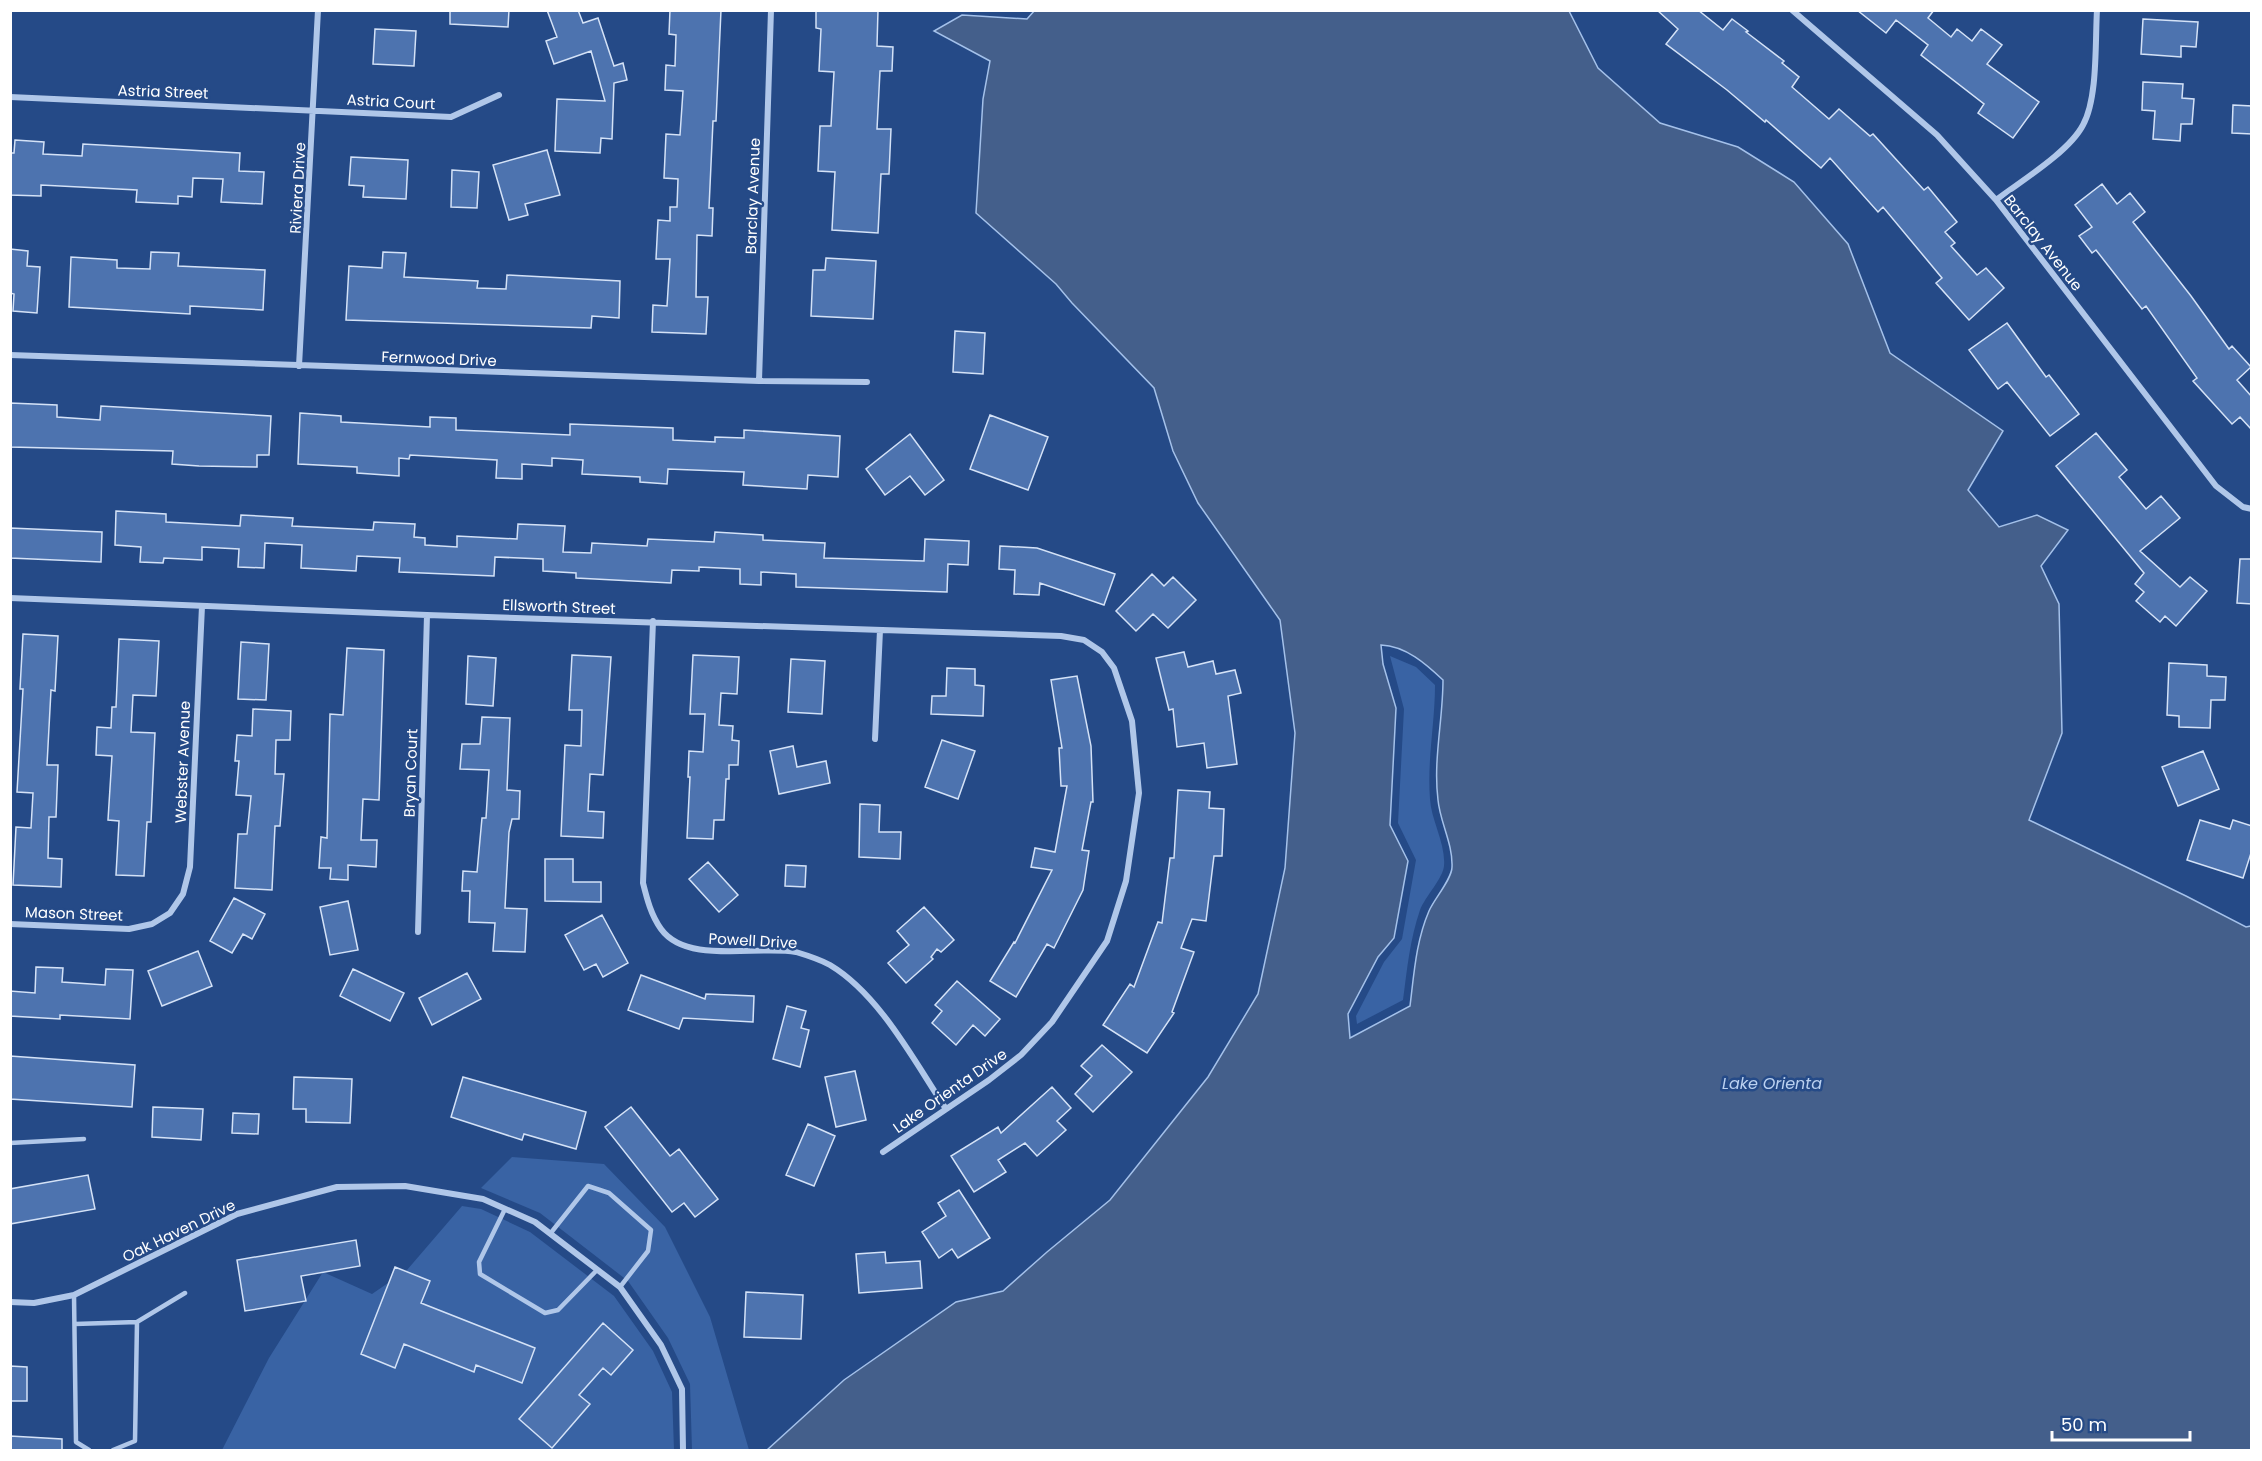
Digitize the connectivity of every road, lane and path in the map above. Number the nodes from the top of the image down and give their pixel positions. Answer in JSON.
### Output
{"nodes":[{"id":1,"x":318,"y":10,"type":"edge"},
{"id":2,"x":771,"y":10,"type":"edge"},
{"id":3,"x":1792,"y":10,"type":"edge"},
{"id":4,"x":2097,"y":10,"type":"edge"},
{"id":5,"x":499,"y":95,"type":"dead end"},
{"id":6,"x":10,"y":97,"type":"edge"},
{"id":7,"x":314,"y":110,"type":"junction"},
{"id":8,"x":1995,"y":200,"type":"junction"},
{"id":9,"x":10,"y":356,"type":"edge"},
{"id":10,"x":299,"y":366,"type":"junction"},
{"id":11,"x":759,"y":381,"type":"junction"},
{"id":12,"x":867,"y":382,"type":"dead end"},
{"id":13,"x":2252,"y":509,"type":"edge"},
{"id":14,"x":10,"y":598,"type":"edge"},
{"id":15,"x":202,"y":606,"type":"junction"},
{"id":16,"x":427,"y":615,"type":"junction"},
{"id":17,"x":653,"y":621,"type":"junction"},
{"id":18,"x":880,"y":630,"type":"junction"},
{"id":19,"x":1102,"y":652,"type":"joint"},
{"id":20,"x":875,"y":739,"type":"dead end"},
{"id":21,"x":170,"y":913,"type":"joint"},
{"id":22,"x":10,"y":924,"type":"edge"},
{"id":23,"x":418,"y":932,"type":"dead end"},
{"id":24,"x":946,"y":1109,"type":"junction"},
{"id":25,"x":84,"y":1139,"type":"dead end"},
{"id":26,"x":10,"y":1143,"type":"edge"},
{"id":27,"x":883,"y":1152,"type":"dead end"},
{"id":28,"x":505,"y":1209,"type":"junction"},
{"id":29,"x":550,"y":1234,"type":"junction"},
{"id":30,"x":597,"y":1270,"type":"junction"},
{"id":31,"x":620,"y":1287,"type":"junction"},
{"id":32,"x":185,"y":1293,"type":"dead end"},
{"id":33,"x":74,"y":1295,"type":"junction"},
{"id":34,"x":10,"y":1302,"type":"edge"},
{"id":35,"x":137,"y":1323,"type":"junction"},
{"id":36,"x":75,"y":1324,"type":"junction"},
{"id":37,"x":89,"y":1450,"type":"edge"},
{"id":38,"x":113,"y":1450,"type":"edge"},
{"id":39,"x":683,"y":1450,"type":"edge"}],
"edges":[{"from":1,"to":7,"type":"street","name":"Riviera Drive"},
{"from":2,"to":11,"type":"street","name":"Barclay Avenue"},
{"from":3,"to":8,"type":"street","name":"Barclay Avenue"},
{"from":4,"to":8,"type":"street"},
{"from":5,"to":7,"type":"street","name":"Astria Court"},
{"from":6,"to":7,"type":"street","name":"Astria Street"},
{"from":7,"to":10,"type":"street","name":"Riviera Drive"},
{"from":8,"to":13,"type":"street","name":"Barclay Avenue"},
{"from":9,"to":10,"type":"street","name":"Fernwood Drive"},
{"from":10,"to":11,"type":"street","name":"Fernwood Drive"},
{"from":11,"to":12,"type":"street","name":"Fernwood Drive"},
{"from":14,"to":15,"type":"street","name":"Ellsworth Street"},
{"from":15,"to":16,"type":"street","name":"Ellsworth Street"},
{"from":15,"to":21,"type":"street","name":"Webster Avenue"},
{"from":16,"to":17,"type":"street","name":"Ellsworth Street"},
{"from":16,"to":23,"type":"street","name":"Bryan Court"},
{"from":17,"to":18,"type":"street","name":"Ellsworth Street"},
{"from":17,"to":24,"type":"street","name":"Powell Drive"},
{"from":18,"to":19,"type":"street","name":"Ellsworth Street"},
{"from":18,"to":20,"type":"street"},
{"from":19,"to":24,"type":"street","name":"Lake Orienta Drive"},
{"from":21,"to":22,"type":"street","name":"Mason Street"},
{"from":24,"to":27,"type":"street","name":"Lake Orienta Drive"},
{"from":25,"to":26,"type":"lane"},
{"from":28,"to":29,"type":"street","name":"Oak Haven Drive"},
{"from":28,"to":30,"type":"lane"},
{"from":28,"to":33,"type":"street","name":"Oak Haven Drive"},
{"from":29,"to":30,"type":"street","name":"Oak Haven Drive"},
{"from":29,"to":31,"type":"lane"},
{"from":30,"to":31,"type":"street","name":"Oak Haven Drive"},
{"from":31,"to":39,"type":"street","name":"Oak Haven Drive"},
{"from":32,"to":35,"type":"lane"},
{"from":33,"to":34,"type":"street","name":"Oak Haven Drive"},
{"from":33,"to":36,"type":"lane"},
{"from":35,"to":36,"type":"lane"},
{"from":35,"to":38,"type":"lane"},
{"from":36,"to":37,"type":"lane"}]}
